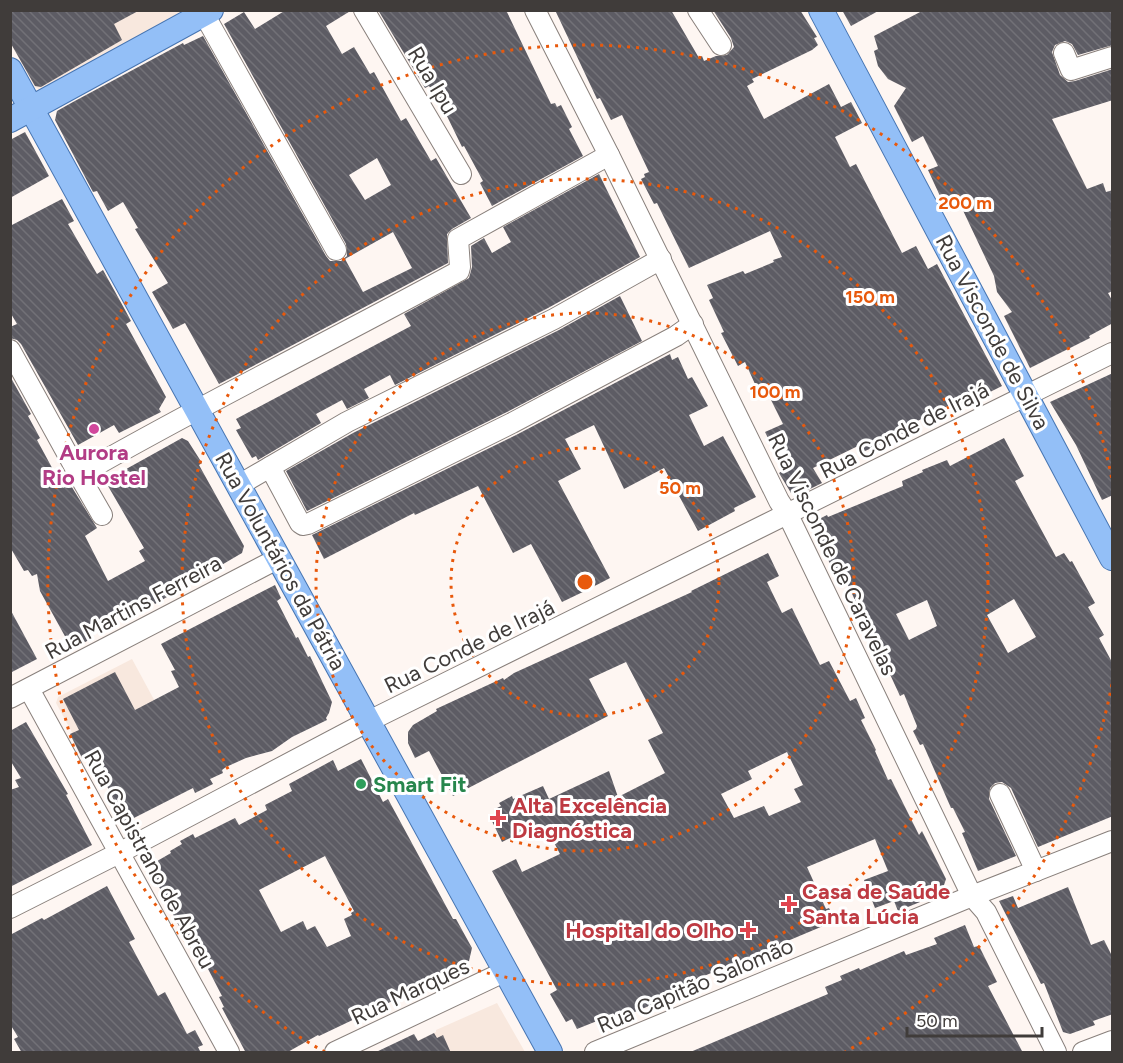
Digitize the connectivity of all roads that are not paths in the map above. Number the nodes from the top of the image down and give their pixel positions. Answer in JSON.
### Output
{"nodes":[{"id":1,"x":364,"y":10,"type":"edge"},
{"id":2,"x":536,"y":10,"type":"edge"},
{"id":3,"x":698,"y":10,"type":"edge"},
{"id":4,"x":821,"y":10,"type":"edge"},
{"id":5,"x":208,"y":12,"type":"edge"},
{"id":6,"x":721,"y":45,"type":"dead end"},
{"id":7,"x":1064,"y":53,"type":"dead end"},
{"id":8,"x":1113,"y":57,"type":"edge"},
{"id":9,"x":10,"y":70,"type":"edge"},
{"id":10,"x":21,"y":115,"type":"edge"},
{"id":11,"x":609,"y":155,"type":"junction"},
{"id":12,"x":461,"y":174,"type":"dead end"},
{"id":13,"x":336,"y":250,"type":"dead end"},
{"id":14,"x":661,"y":259,"type":"junction"},
{"id":15,"x":696,"y":330,"type":"junction"},
{"id":16,"x":10,"y":350,"type":"edge"},
{"id":17,"x":1113,"y":353,"type":"edge"},
{"id":18,"x":1027,"y":395,"type":"junction"},
{"id":19,"x":196,"y":408,"type":"junction"},
{"id":20,"x":270,"y":467,"type":"junction"},
{"id":21,"x":448,"y":468,"type":"dead end"},
{"id":22,"x":79,"y":475,"type":"junction"},
{"id":23,"x":238,"y":485,"type":"junction"},
{"id":24,"x":102,"y":515,"type":"dead end"},
{"id":25,"x":788,"y":515,"type":"junction"},
{"id":26,"x":279,"y":558,"type":"junction"},
{"id":27,"x":1113,"y":558,"type":"edge"},
{"id":28,"x":29,"y":689,"type":"junction"},
{"id":29,"x":10,"y":698,"type":"edge"},
{"id":30,"x":369,"y":721,"type":"junction"},
{"id":31,"x":1000,"y":794,"type":"dead end"},
{"id":32,"x":1113,"y":841,"type":"edge"},
{"id":33,"x":119,"y":853,"type":"junction"},
{"id":34,"x":1036,"y":871,"type":"junction"},
{"id":35,"x":972,"y":896,"type":"junction"},
{"id":36,"x":10,"y":908,"type":"edge"},
{"id":37,"x":506,"y":971,"type":"junction"},
{"id":38,"x":1113,"y":1041,"type":"edge"},
{"id":39,"x":229,"y":1053,"type":"edge"},
{"id":40,"x":335,"y":1053,"type":"edge"},
{"id":41,"x":550,"y":1053,"type":"edge"},
{"id":42,"x":595,"y":1053,"type":"edge"},
{"id":43,"x":1056,"y":1053,"type":"edge"},
{"id":44,"x":1083,"y":1053,"type":"edge"}],
"edges":[{"from":1,"to":12,"type":"street","name":"Rua Ipu"},
{"from":2,"to":11,"type":"street","name":"Rua Visconde de Caravelas"},
{"from":3,"to":6,"type":"street"},
{"from":4,"to":18,"type":"main road","name":"Rua Visconde de Silva"},
{"from":5,"to":10,"type":"main road"},
{"from":5,"to":13,"type":"street"},
{"from":7,"to":8,"type":"street"},
{"from":9,"to":10,"type":"main road","name":"Rua Voluntários da Pátria"},
{"from":10,"to":19,"type":"main road","name":"Rua Voluntários da Pátria"},
{"from":11,"to":14,"type":"street","name":"Rua Visconde de Caravelas"},
{"from":11,"to":19,"type":"street"},
{"from":14,"to":15,"type":"street","name":"Rua Visconde de Caravelas"},
{"from":14,"to":20,"type":"street"},
{"from":15,"to":20,"type":"street"},
{"from":15,"to":21,"type":"street"},
{"from":15,"to":25,"type":"street","name":"Rua Visconde de Caravelas"},
{"from":16,"to":22,"type":"street"},
{"from":17,"to":18,"type":"street","name":"Rua Conde de Irajá"},
{"from":18,"to":25,"type":"street","name":"Rua Conde de Irajá"},
{"from":18,"to":27,"type":"main road","name":"Rua Visconde de Silva"},
{"from":19,"to":22,"type":"street"},
{"from":19,"to":23,"type":"main road","name":"Rua Voluntários da Pátria"},
{"from":20,"to":23,"type":"street"},
{"from":22,"to":24,"type":"street"},
{"from":23,"to":26,"type":"main road","name":"Rua Voluntários da Pátria"},
{"from":25,"to":30,"type":"street","name":"Rua Conde de Irajá"},
{"from":25,"to":35,"type":"street","name":"Rua Visconde de Caravelas"},
{"from":26,"to":28,"type":"street","name":"Rua Martins Ferreira"},
{"from":26,"to":30,"type":"main road","name":"Rua Voluntários da Pátria"},
{"from":28,"to":29,"type":"street","name":"Rua Martins Ferreira"},
{"from":28,"to":33,"type":"street","name":"Rua Capistrano de Abreu"},
{"from":30,"to":33,"type":"street","name":"Rua Conde de Irajá"},
{"from":30,"to":37,"type":"main road","name":"Rua Voluntários da Pátria"},
{"from":31,"to":34,"type":"street"},
{"from":32,"to":34,"type":"street","name":"Rua Capitão Salomão"},
{"from":33,"to":36,"type":"street","name":"Rua Conde de Irajá"},
{"from":33,"to":39,"type":"street","name":"Rua Capistrano de Abreu"},
{"from":34,"to":35,"type":"street","name":"Rua Capitão Salomão"},
{"from":35,"to":42,"type":"street","name":"Rua Capitão Salomão"},
{"from":35,"to":43,"type":"street","name":"Rua Visconde de Caravelas"},
{"from":37,"to":40,"type":"street","name":"Rua Marques"},
{"from":37,"to":41,"type":"main road","name":"Rua Voluntários da Pátria"},
{"from":38,"to":44,"type":"street"}]}
